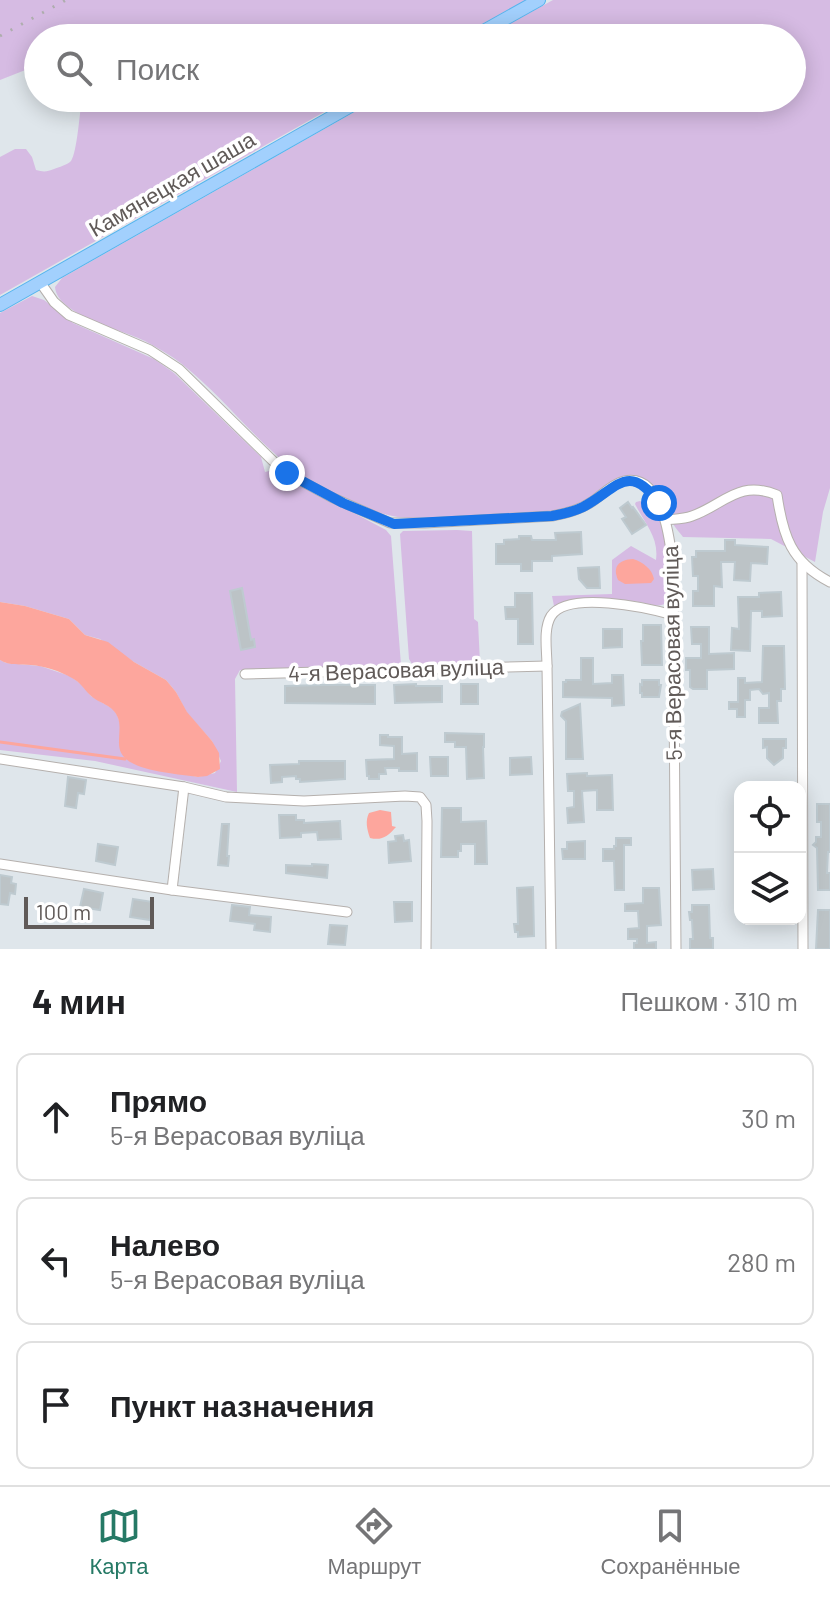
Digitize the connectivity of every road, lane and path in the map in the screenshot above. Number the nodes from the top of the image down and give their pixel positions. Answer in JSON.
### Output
{"nodes":[{"id":1,"x":539,"y":0,"type":"edge"},
{"id":2,"x":496,"y":24,"type":"edge"},
{"id":3,"x":340,"y":112,"type":"edge"},
{"id":4,"x":40,"y":282,"type":"junction"},
{"id":5,"x":0,"y":305,"type":"edge"},
{"id":6,"x":666,"y":520,"type":"junction"},
{"id":7,"x":802,"y":564,"type":"junction"},
{"id":8,"x":830,"y":582,"type":"edge"},
{"id":9,"x":673,"y":615,"type":"junction"},
{"id":10,"x":547,"y":666,"type":"junction"},
{"id":11,"x":245,"y":674,"type":"dead end"},
{"id":12,"x":0,"y":759,"type":"edge"},
{"id":13,"x":184,"y":787,"type":"junction"},
{"id":14,"x":0,"y":864,"type":"edge"},
{"id":15,"x":172,"y":890,"type":"junction"},
{"id":16,"x":347,"y":912,"type":"dead end"},
{"id":17,"x":426,"y":949,"type":"edge"},
{"id":18,"x":551,"y":949,"type":"edge"},
{"id":19,"x":676,"y":949,"type":"edge"},
{"id":20,"x":803,"y":949,"type":"edge"}],
"edges":[{"from":1,"to":2,"type":"main road"},
{"from":3,"to":4,"type":"main road","name":"Камянецкая шаша"},
{"from":4,"to":5,"type":"main road","name":"Камянецкая шаша"},
{"from":4,"to":6,"type":"street","name":"5-я Верасовая вуліца"},
{"from":6,"to":7,"type":"street"},
{"from":6,"to":9,"type":"street","name":"5-я Верасовая вуліца"},
{"from":7,"to":8,"type":"street"},
{"from":7,"to":20,"type":"street"},
{"from":9,"to":10,"type":"street"},
{"from":9,"to":19,"type":"street","name":"5-я Верасовая вуліца"},
{"from":10,"to":11,"type":"street","name":"4-я Верасовая вуліца"},
{"from":10,"to":18,"type":"street"},
{"from":12,"to":13,"type":"street"},
{"from":13,"to":15,"type":"street"},
{"from":13,"to":17,"type":"street"},
{"from":14,"to":15,"type":"street"},
{"from":15,"to":16,"type":"street"}]}
